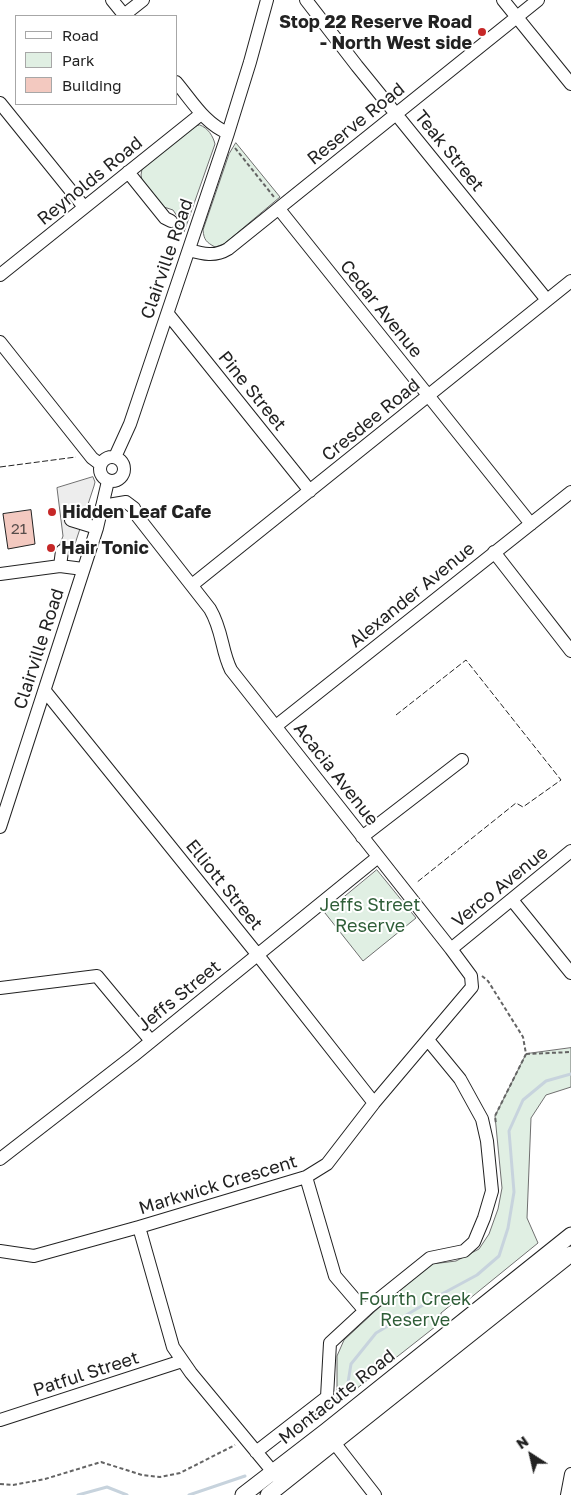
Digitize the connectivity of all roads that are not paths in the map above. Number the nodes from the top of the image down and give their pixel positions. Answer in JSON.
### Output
{"nodes":[{"id":1,"x":112,"y":0,"type":"edge"},
{"id":2,"x":143,"y":0,"type":"edge"},
{"id":3,"x":267,"y":0,"type":"edge"},
{"id":4,"x":275,"y":0,"type":"edge"},
{"id":5,"x":306,"y":0,"type":"edge"},
{"id":6,"x":503,"y":0,"type":"edge"},
{"id":7,"x":538,"y":0,"type":"edge"},
{"id":8,"x":124,"y":15,"type":"edge"},
{"id":9,"x":126,"y":15,"type":"edge"},
{"id":10,"x":516,"y":17,"type":"junction"},
{"id":11,"x":247,"y":71,"type":"junction"},
{"id":12,"x":571,"y":84,"type":"edge"},
{"id":13,"x":178,"y":85,"type":"edge"},
{"id":14,"x":0,"y":104,"type":"edge"},
{"id":15,"x":201,"y":114,"type":"junction"},
{"id":16,"x":396,"y":114,"type":"junction"},
{"id":17,"x":228,"y":136,"type":"junction"},
{"id":18,"x":128,"y":172,"type":"junction"},
{"id":19,"x":84,"y":207,"type":"junction"},
{"id":20,"x":281,"y":208,"type":"junction"},
{"id":21,"x":171,"y":221,"type":"dead end"},
{"id":22,"x":189,"y":250,"type":"junction"},
{"id":23,"x":0,"y":275,"type":"edge"},
{"id":24,"x":571,"y":281,"type":"edge"},
{"id":25,"x":547,"y":300,"type":"junction"},
{"id":26,"x":168,"y":314,"type":"junction"},
{"id":27,"x":2,"y":347,"type":"edge"},
{"id":28,"x":429,"y":396,"type":"junction"},
{"id":29,"x":115,"y":456,"type":"junction"},
{"id":30,"x":100,"y":464,"type":"junction"},
{"id":31,"x":108,"y":481,"type":"junction"},
{"id":32,"x":310,"y":490,"type":"junction"},
{"id":33,"x":571,"y":492,"type":"edge"},
{"id":34,"x":102,"y":506,"type":"junction"},
{"id":35,"x":71,"y":520,"type":"dead end"},
{"id":36,"x":531,"y":524,"type":"junction"},
{"id":37,"x":96,"y":528,"type":"junction"},
{"id":38,"x":62,"y":551,"type":"dead end"},
{"id":39,"x":494,"y":552,"type":"junction"},
{"id":40,"x":60,"y":566,"type":"junction"},
{"id":41,"x":83,"y":569,"type":"junction"},
{"id":42,"x":0,"y":574,"type":"edge"},
{"id":43,"x":192,"y":585,"type":"junction"},
{"id":44,"x":571,"y":651,"type":"edge"},
{"id":45,"x":45,"y":691,"type":"junction"},
{"id":46,"x":276,"y":726,"type":"junction"},
{"id":47,"x":462,"y":760,"type":"dead end"},
{"id":48,"x":0,"y":827,"type":"edge"},
{"id":49,"x":362,"y":836,"type":"junction"},
{"id":50,"x":571,"y":851,"type":"edge"},
{"id":51,"x":378,"y":857,"type":"junction"},
{"id":52,"x":512,"y":900,"type":"junction"},
{"id":53,"x":451,"y":950,"type":"junction"},
{"id":54,"x":258,"y":954,"type":"junction"},
{"id":55,"x":571,"y":973,"type":"edge"},
{"id":56,"x":471,"y":976,"type":"joint"},
{"id":57,"x":0,"y":988,"type":"edge"},
{"id":58,"x":428,"y":1040,"type":"junction"},
{"id":59,"x":151,"y":1041,"type":"junction"},
{"id":60,"x":374,"y":1103,"type":"junction"},
{"id":61,"x":0,"y":1159,"type":"edge"},
{"id":62,"x":306,"y":1177,"type":"junction"},
{"id":63,"x":139,"y":1227,"type":"junction"},
{"id":64,"x":571,"y":1235,"type":"edge"},
{"id":65,"x":0,"y":1251,"type":"edge"},
{"id":66,"x":571,"y":1254,"type":"edge"},
{"id":67,"x":365,"y":1311,"type":"junction"},
{"id":68,"x":182,"y":1361,"type":"junction"},
{"id":69,"x":0,"y":1420,"type":"edge"},
{"id":70,"x":330,"y":1437,"type":"junction"},
{"id":71,"x":256,"y":1452,"type":"junction"},
{"id":72,"x":272,"y":1471,"type":"junction"},
{"id":73,"x":571,"y":1474,"type":"edge"},
{"id":74,"x":282,"y":1483,"type":"junction"},
{"id":75,"x":243,"y":1495,"type":"edge"},
{"id":76,"x":268,"y":1495,"type":"edge"},
{"id":77,"x":375,"y":1495,"type":"edge"},
{"id":78,"x":566,"y":1495,"type":"edge"}],
"edges":[{"from":1,"to":8,"type":"street"},
{"from":2,"to":9,"type":"street"},
{"from":3,"to":11,"type":"street","name":"Clairville Road"},
{"from":4,"to":11,"type":"street","name":"Clairville Road"},
{"from":5,"to":16,"type":"street","name":"Teak Street"},
{"from":6,"to":10,"type":"street"},
{"from":7,"to":10,"type":"street","name":"Reserve Road"},
{"from":10,"to":12,"type":"street"},
{"from":10,"to":16,"type":"street","name":"Reserve Road"},
{"from":11,"to":17,"type":"street","name":"Clairville Road"},
{"from":13,"to":15,"type":"street"},
{"from":14,"to":19,"type":"street"},
{"from":15,"to":17,"type":"street"},
{"from":15,"to":18,"type":"street","name":"Reynolds Road"},
{"from":16,"to":20,"type":"street","name":"Reserve Road"},
{"from":16,"to":25,"type":"street","name":"Teak Street"},
{"from":17,"to":22,"type":"street","name":"Clairville Road"},
{"from":18,"to":19,"type":"street","name":"Reynolds Road"},
{"from":18,"to":21,"type":"street"},
{"from":19,"to":23,"type":"street","name":"Reynolds Road"},
{"from":20,"to":22,"type":"street","name":"Reserve Road"},
{"from":20,"to":28,"type":"street","name":"Cedar Avenue"},
{"from":22,"to":26,"type":"street","name":"Clairville Road"},
{"from":24,"to":25,"type":"street","name":"Cresdee Road"},
{"from":25,"to":28,"type":"street","name":"Cresdee Road"},
{"from":26,"to":29,"type":"street","name":"Clairville Road"},
{"from":26,"to":32,"type":"street","name":"Pine Street"},
{"from":27,"to":30,"type":"street"},
{"from":28,"to":32,"type":"street","name":"Cresdee Road"},
{"from":28,"to":36,"type":"street","name":"Cedar Avenue"},
{"from":29,"to":30,"type":"street"},
{"from":29,"to":31,"type":"street"},
{"from":30,"to":31,"type":"street"},
{"from":31,"to":34,"type":"street","name":"Clairville Road"},
{"from":32,"to":43,"type":"street","name":"Cresdee Road"},
{"from":33,"to":36,"type":"street","name":"Alexander Avenue"},
{"from":34,"to":37,"type":"street","name":"Clairville Road"},
{"from":34,"to":43,"type":"street","name":"Acacia Avenue"},
{"from":35,"to":37,"type":"street"},
{"from":36,"to":39,"type":"street","name":"Alexander Avenue"},
{"from":37,"to":41,"type":"street","name":"Clairville Road"},
{"from":38,"to":40,"type":"street"},
{"from":39,"to":44,"type":"street"},
{"from":39,"to":46,"type":"street","name":"Alexander Avenue"},
{"from":40,"to":41,"type":"street"},
{"from":40,"to":42,"type":"street"},
{"from":41,"to":45,"type":"street","name":"Clairville Road"},
{"from":43,"to":46,"type":"street","name":"Acacia Avenue"},
{"from":45,"to":48,"type":"street","name":"Clairville Road"},
{"from":45,"to":54,"type":"street","name":"Elliott Street"},
{"from":46,"to":49,"type":"street","name":"Acacia Avenue"},
{"from":47,"to":49,"type":"street"},
{"from":49,"to":51,"type":"street","name":"Acacia Avenue"},
{"from":50,"to":52,"type":"street","name":"Verco Avenue"},
{"from":51,"to":53,"type":"street","name":"Acacia Avenue"},
{"from":51,"to":54,"type":"street","name":"Jeffs Street"},
{"from":52,"to":53,"type":"street","name":"Verco Avenue"},
{"from":52,"to":55,"type":"street"},
{"from":53,"to":56,"type":"street","name":"Acacia Avenue"},
{"from":54,"to":59,"type":"street","name":"Jeffs Street"},
{"from":54,"to":60,"type":"street","name":"Elliott Street"},
{"from":56,"to":58,"type":"street","name":"Markwick Crescent"},
{"from":57,"to":59,"type":"street"},
{"from":58,"to":60,"type":"street","name":"Markwick Crescent"},
{"from":58,"to":67,"type":"street"},
{"from":59,"to":61,"type":"street","name":"Jeffs Street"},
{"from":60,"to":62,"type":"street","name":"Markwick Crescent"},
{"from":62,"to":63,"type":"street","name":"Markwick Crescent"},
{"from":62,"to":67,"type":"street"},
{"from":63,"to":65,"type":"street","name":"Markwick Crescent"},
{"from":63,"to":68,"type":"street"},
{"from":64,"to":70,"type":"main road","name":"Montacute Road"},
{"from":66,"to":70,"type":"main road","name":"Montacute Road"},
{"from":67,"to":71,"type":"street"},
{"from":68,"to":69,"type":"street","name":"Patful Street"},
{"from":68,"to":71,"type":"street"},
{"from":70,"to":72,"type":"main road","name":"Montacute Road"},
{"from":70,"to":74,"type":"main road","name":"Montacute Road"},
{"from":70,"to":77,"type":"street"},
{"from":71,"to":72,"type":"street"},
{"from":72,"to":74,"type":"street"},
{"from":72,"to":75,"type":"main road","name":"Montacute Road"},
{"from":73,"to":78,"type":"street"},
{"from":74,"to":76,"type":"main road","name":"Montacute Road"}]}
